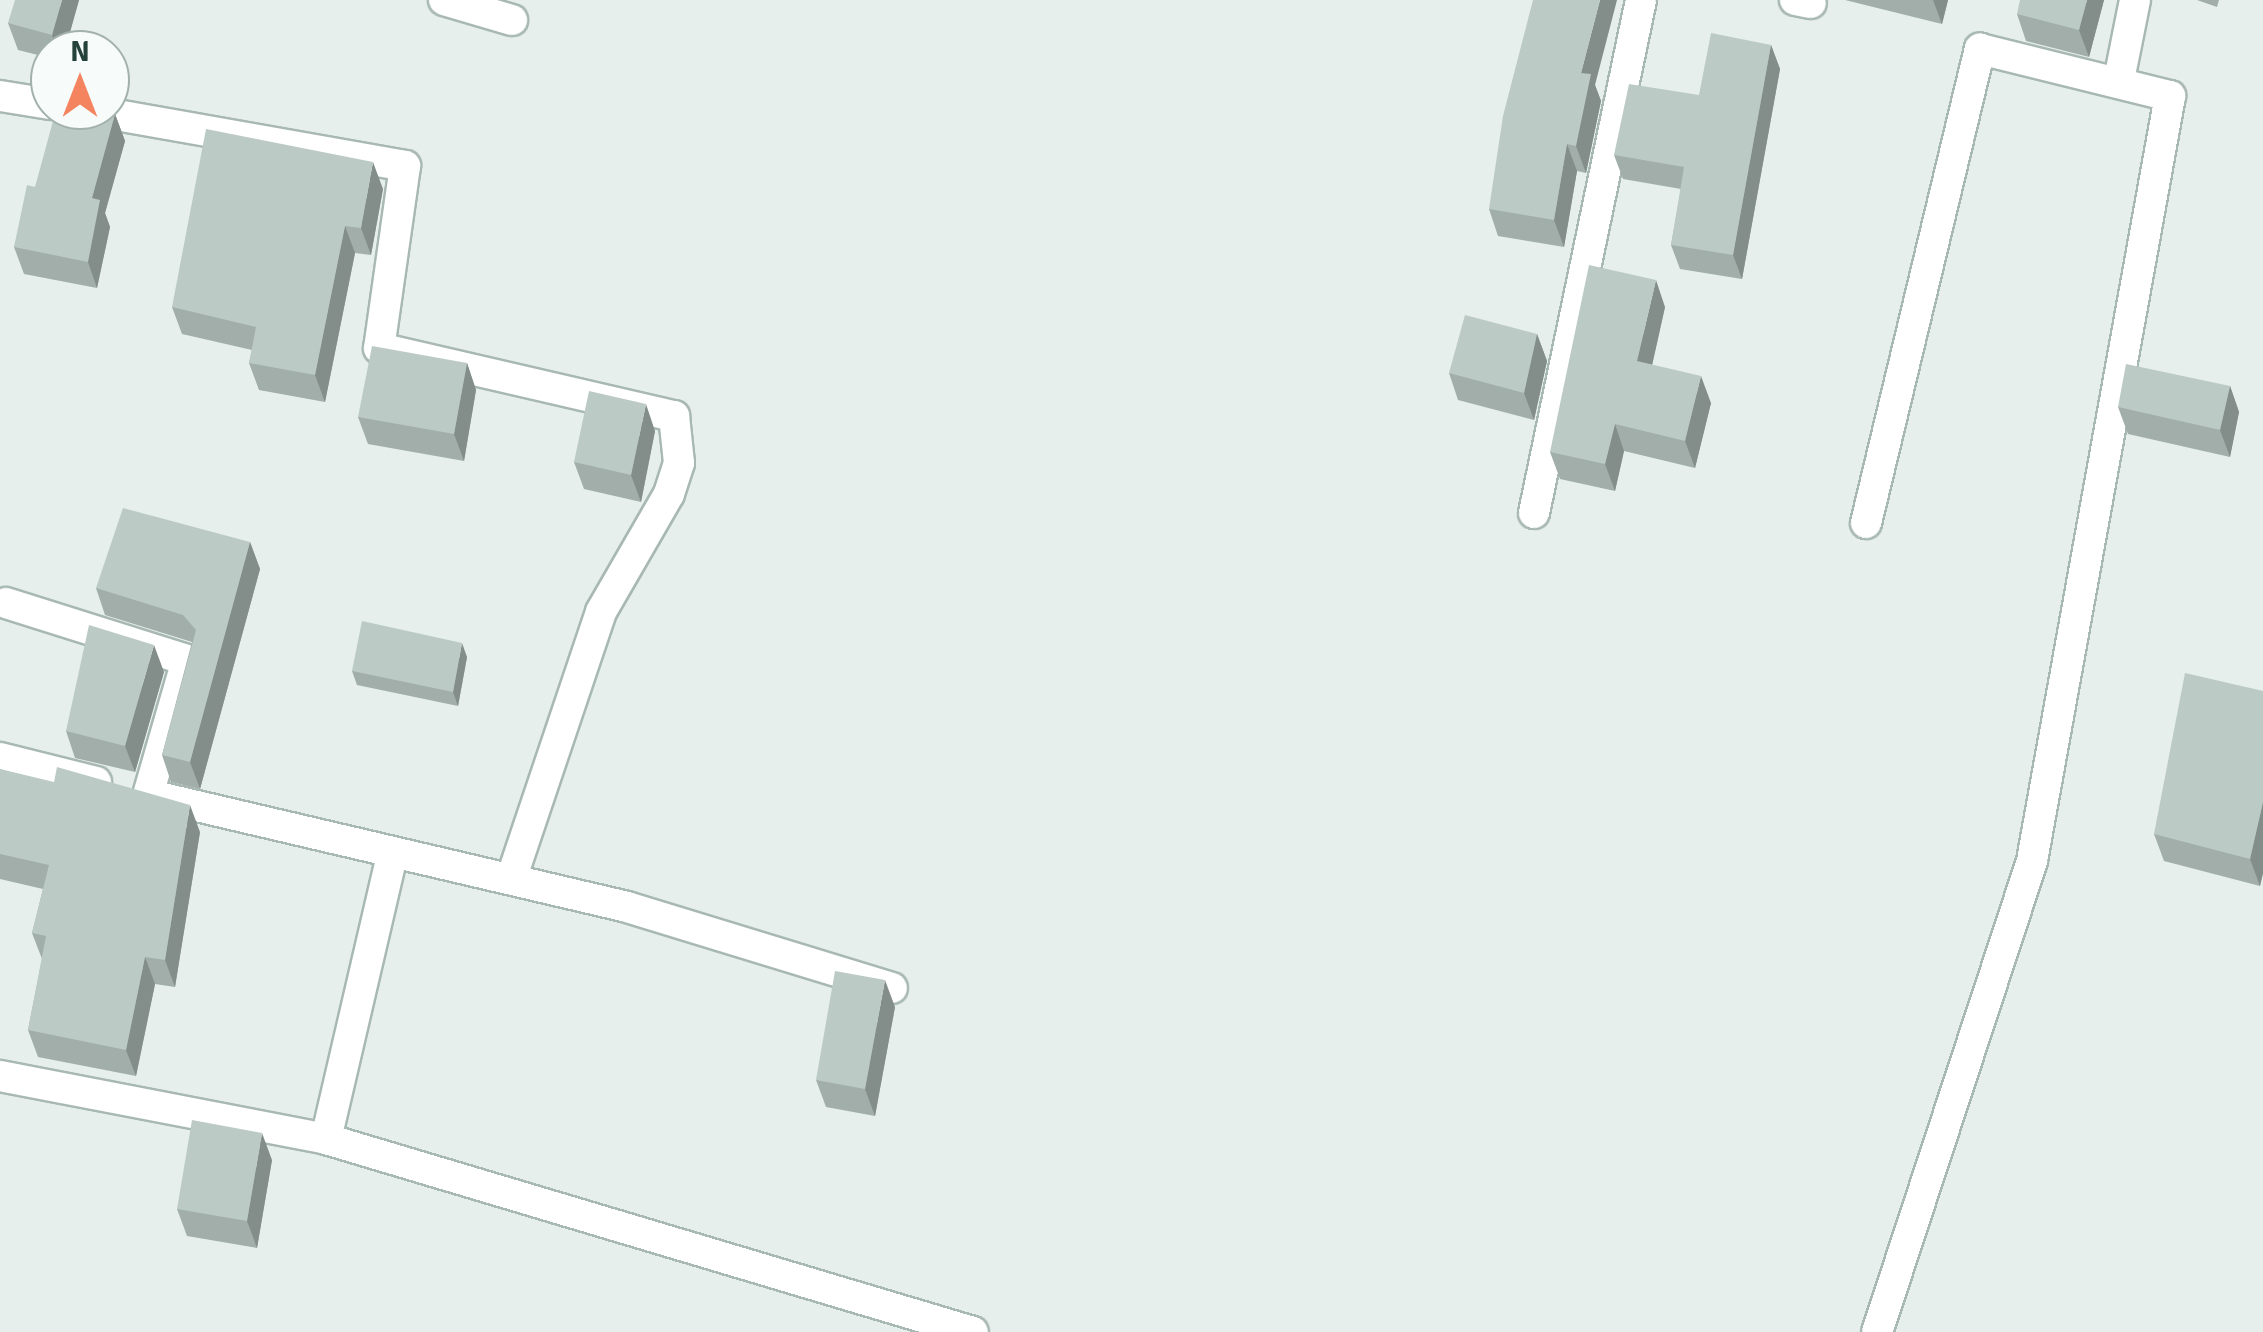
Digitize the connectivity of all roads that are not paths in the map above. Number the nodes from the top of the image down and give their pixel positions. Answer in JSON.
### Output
{"nodes":[{"id":1,"x":444,"y":0,"type":"edge"},
{"id":2,"x":1641,"y":0,"type":"edge"},
{"id":3,"x":2135,"y":0,"type":"edge"},
{"id":4,"x":512,"y":20,"type":"dead end"},
{"id":5,"x":2119,"y":80,"type":"junction"},
{"id":6,"x":0,"y":96,"type":"edge"},
{"id":7,"x":30,"y":101,"type":"edge"},
{"id":8,"x":130,"y":117,"type":"edge"},
{"id":9,"x":1534,"y":514,"type":"dead end"},
{"id":10,"x":1866,"y":523,"type":"dead end"},
{"id":11,"x":6,"y":602,"type":"dead end"},
{"id":12,"x":0,"y":758,"type":"edge"},
{"id":13,"x":148,"y":794,"type":"junction"},
{"id":14,"x":392,"y":855,"type":"junction"},
{"id":15,"x":511,"y":879,"type":"junction"},
{"id":16,"x":892,"y":988,"type":"dead end"},
{"id":17,"x":0,"y":1076,"type":"edge"},
{"id":18,"x":326,"y":1139,"type":"junction"},
{"id":19,"x":973,"y":1332,"type":"edge"},
{"id":20,"x":1877,"y":1332,"type":"edge"}],
"edges":[{"from":1,"to":4,"type":"street"},
{"from":2,"to":9,"type":"street"},
{"from":3,"to":5,"type":"street"},
{"from":5,"to":10,"type":"street"},
{"from":5,"to":20,"type":"street"},
{"from":6,"to":7,"type":"street"},
{"from":8,"to":15,"type":"street"},
{"from":11,"to":13,"type":"street"},
{"from":12,"to":13,"type":"street"},
{"from":13,"to":14,"type":"street"},
{"from":14,"to":15,"type":"street"},
{"from":14,"to":18,"type":"street"},
{"from":15,"to":16,"type":"street"},
{"from":17,"to":18,"type":"street"},
{"from":18,"to":19,"type":"street"}]}
